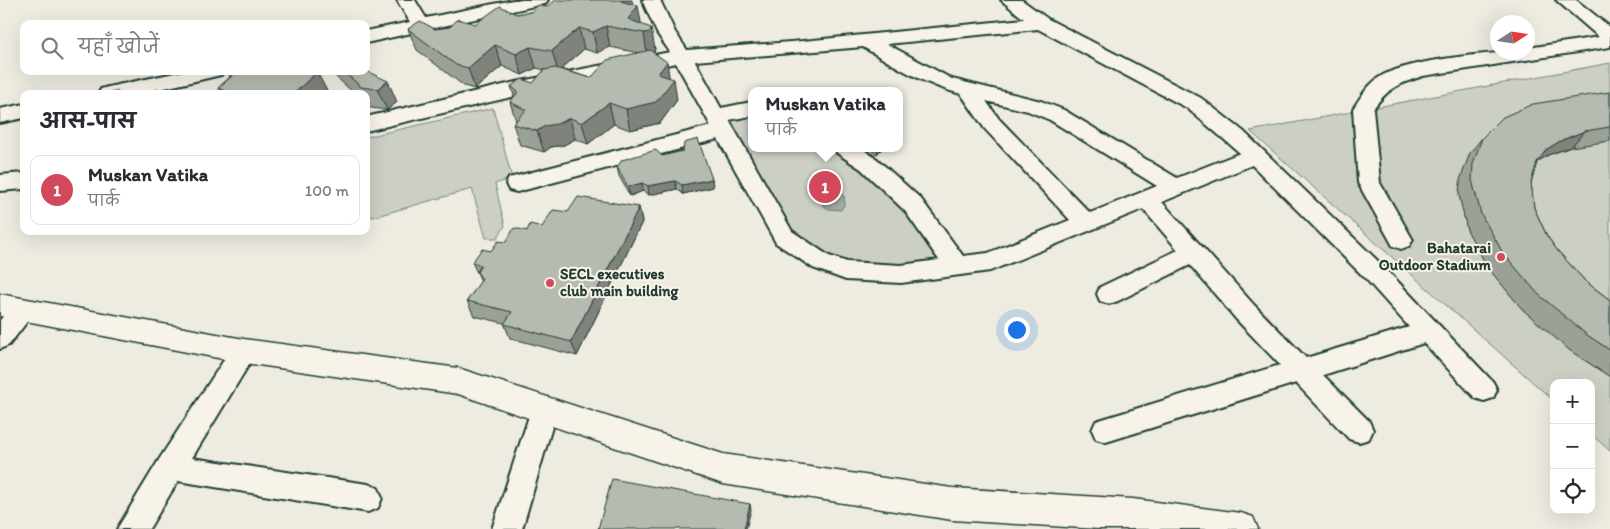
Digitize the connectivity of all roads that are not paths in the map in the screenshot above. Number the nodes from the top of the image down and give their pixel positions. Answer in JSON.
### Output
{"nodes":[{"id":1,"x":406,"y":0,"type":"edge"},
{"id":2,"x":539,"y":0,"type":"edge"},
{"id":3,"x":651,"y":0,"type":"edge"},
{"id":4,"x":1010,"y":0,"type":"edge"},
{"id":5,"x":1565,"y":0,"type":"edge"},
{"id":6,"x":1041,"y":23,"type":"junction"},
{"id":7,"x":421,"y":25,"type":"junction"},
{"id":8,"x":1610,"y":36,"type":"edge"},
{"id":9,"x":370,"y":37,"type":"edge"},
{"id":10,"x":867,"y":41,"type":"junction"},
{"id":11,"x":1610,"y":41,"type":"edge"},
{"id":12,"x":682,"y":56,"type":"junction"},
{"id":13,"x":196,"y":75,"type":"edge"},
{"id":14,"x":126,"y":90,"type":"edge"},
{"id":15,"x":970,"y":91,"type":"junction"},
{"id":16,"x":748,"y":110,"type":"edge"},
{"id":17,"x":20,"y":112,"type":"edge"},
{"id":18,"x":0,"y":116,"type":"edge"},
{"id":19,"x":370,"y":123,"type":"edge"},
{"id":20,"x":719,"y":123,"type":"junction"},
{"id":21,"x":852,"y":152,"type":"edge"},
{"id":22,"x":1256,"y":155,"type":"junction"},
{"id":23,"x":20,"y":181,"type":"edge"},
{"id":24,"x":0,"y":183,"type":"edge"},
{"id":25,"x":517,"y":184,"type":"dead end"},
{"id":26,"x":1175,"y":187,"type":"junction"},
{"id":27,"x":1147,"y":199,"type":"junction"},
{"id":28,"x":1086,"y":223,"type":"junction"},
{"id":29,"x":1401,"y":240,"type":"dead end"},
{"id":30,"x":1194,"y":253,"type":"junction"},
{"id":31,"x":957,"y":267,"type":"junction"},
{"id":32,"x":1109,"y":294,"type":"dead end"},
{"id":33,"x":12,"y":308,"type":"edge"},
{"id":34,"x":1429,"y":332,"type":"junction"},
{"id":35,"x":0,"y":338,"type":"edge"},
{"id":36,"x":244,"y":351,"type":"junction"},
{"id":37,"x":1300,"y":369,"type":"junction"},
{"id":38,"x":1484,"y":390,"type":"dead end"},
{"id":39,"x":544,"y":410,"type":"junction"},
{"id":40,"x":1106,"y":430,"type":"dead end"},
{"id":41,"x":1359,"y":430,"type":"dead end"},
{"id":42,"x":170,"y":467,"type":"junction"},
{"id":43,"x":368,"y":498,"type":"dead end"},
{"id":44,"x":1115,"y":522,"type":"edge"},
{"id":45,"x":132,"y":529,"type":"edge"},
{"id":46,"x":507,"y":529,"type":"edge"},
{"id":47,"x":1241,"y":529,"type":"edge"}],
"edges":[{"from":1,"to":7,"type":"street"},
{"from":2,"to":7,"type":"street"},
{"from":3,"to":12,"type":"street"},
{"from":4,"to":6,"type":"street"},
{"from":5,"to":8,"type":"street"},
{"from":6,"to":10,"type":"street"},
{"from":6,"to":22,"type":"street"},
{"from":7,"to":9,"type":"street"},
{"from":10,"to":12,"type":"street"},
{"from":10,"to":15,"type":"street"},
{"from":11,"to":29,"type":"street"},
{"from":12,"to":19,"type":"street"},
{"from":12,"to":20,"type":"street"},
{"from":13,"to":14,"type":"street"},
{"from":15,"to":26,"type":"street"},
{"from":15,"to":28,"type":"street"},
{"from":16,"to":20,"type":"street"},
{"from":17,"to":18,"type":"street"},
{"from":20,"to":25,"type":"street"},
{"from":20,"to":31,"type":"street"},
{"from":21,"to":31,"type":"street"},
{"from":22,"to":26,"type":"street"},
{"from":22,"to":34,"type":"street"},
{"from":23,"to":24,"type":"street"},
{"from":26,"to":27,"type":"street"},
{"from":27,"to":28,"type":"street"},
{"from":27,"to":30,"type":"street"},
{"from":28,"to":31,"type":"street"},
{"from":30,"to":32,"type":"street"},
{"from":30,"to":37,"type":"street"},
{"from":33,"to":35,"type":"street"},
{"from":33,"to":36,"type":"main road"},
{"from":34,"to":37,"type":"street"},
{"from":34,"to":38,"type":"street"},
{"from":36,"to":39,"type":"main road"},
{"from":36,"to":42,"type":"street"},
{"from":37,"to":40,"type":"street"},
{"from":37,"to":41,"type":"street"},
{"from":39,"to":44,"type":"main road"},
{"from":39,"to":46,"type":"street"},
{"from":42,"to":43,"type":"street"},
{"from":42,"to":45,"type":"street"},
{"from":44,"to":47,"type":"main road"}]}
